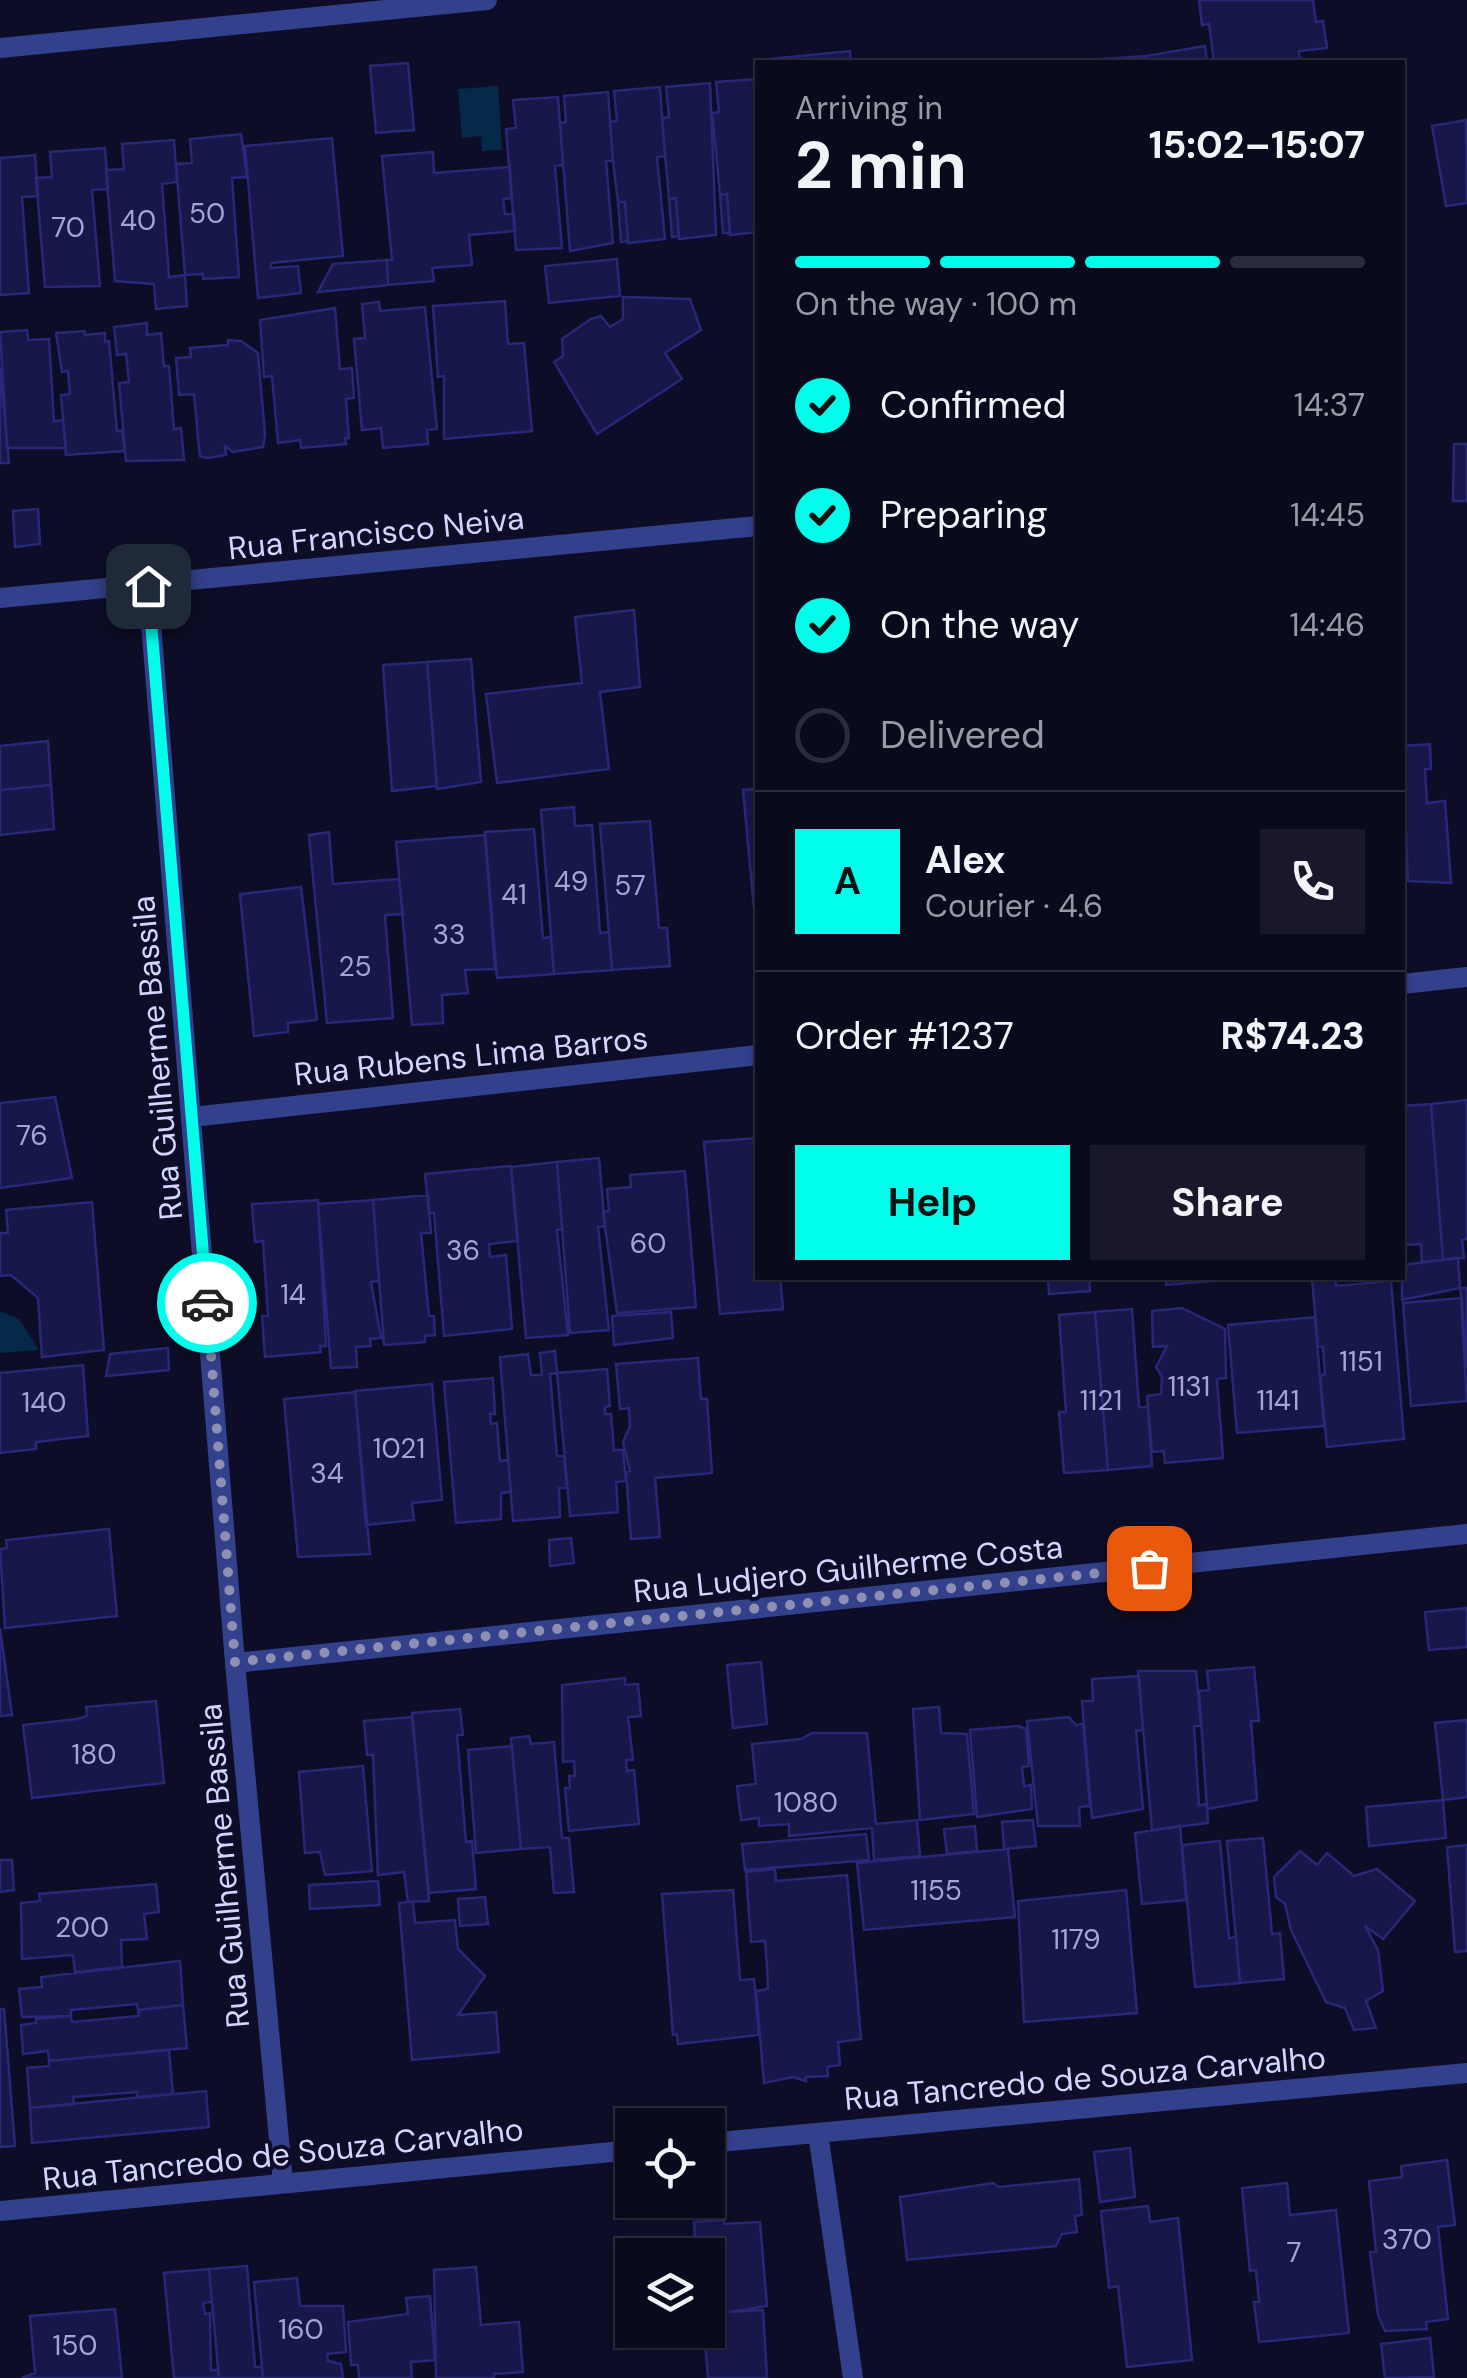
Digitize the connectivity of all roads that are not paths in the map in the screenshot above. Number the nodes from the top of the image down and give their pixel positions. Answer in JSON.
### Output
{"nodes":[{"id":1,"x":487,"y":0,"type":"edge"},
{"id":2,"x":0,"y":48,"type":"edge"},
{"id":3,"x":755,"y":526,"type":"edge"},
{"id":4,"x":148,"y":586,"type":"junction"},
{"id":5,"x":0,"y":598,"type":"edge"},
{"id":6,"x":1467,"y":977,"type":"edge"},
{"id":7,"x":1405,"y":984,"type":"edge"},
{"id":8,"x":755,"y":1055,"type":"edge"},
{"id":9,"x":192,"y":1117,"type":"junction"},
{"id":10,"x":1467,"y":1534,"type":"edge"},
{"id":11,"x":235,"y":1662,"type":"junction"},
{"id":12,"x":1467,"y":2074,"type":"edge"},
{"id":13,"x":818,"y":2133,"type":"junction"},
{"id":14,"x":725,"y":2141,"type":"edge"},
{"id":15,"x":615,"y":2152,"type":"edge"},
{"id":16,"x":283,"y":2183,"type":"junction"},
{"id":17,"x":0,"y":2211,"type":"edge"},
{"id":18,"x":853,"y":2378,"type":"edge"}],
"edges":[{"from":1,"to":2,"type":"street"},
{"from":3,"to":4,"type":"street","name":"Rua Francisco Neiva"},
{"from":4,"to":5,"type":"street","name":"Rua Francisco Neiva"},
{"from":4,"to":9,"type":"street","name":"Rua Guilherme Bassila"},
{"from":6,"to":7,"type":"street"},
{"from":8,"to":9,"type":"street","name":"Rua Rubens Lima Barros"},
{"from":9,"to":11,"type":"street","name":"Rua Guilherme Bassila"},
{"from":10,"to":11,"type":"street","name":"Rua Ludjero Guilherme Costa"},
{"from":11,"to":16,"type":"street","name":"Rua Guilherme Bassila"},
{"from":12,"to":13,"type":"street","name":"Rua Tancredo de Souza Carvalho"},
{"from":13,"to":14,"type":"street","name":"Rua Tancredo de Souza Carvalho"},
{"from":13,"to":18,"type":"street"},
{"from":15,"to":16,"type":"street","name":"Rua Tancredo de Souza Carvalho"},
{"from":16,"to":17,"type":"street","name":"Rua Tancredo de Souza Carvalho"}]}
